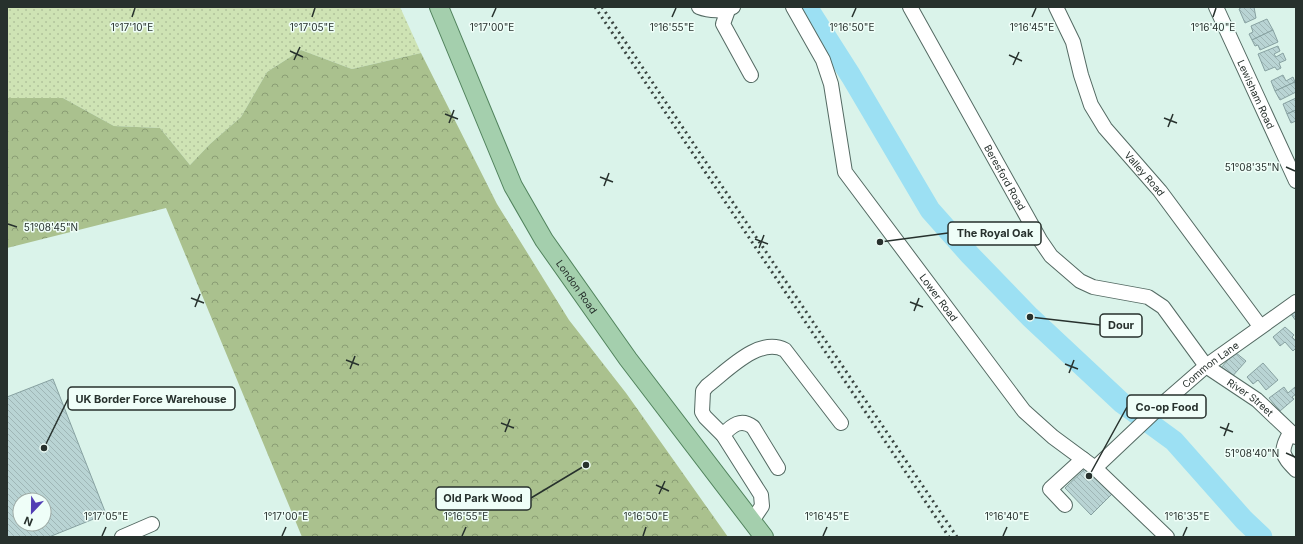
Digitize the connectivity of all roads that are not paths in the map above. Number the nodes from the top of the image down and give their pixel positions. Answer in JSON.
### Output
{"nodes":[{"id":1,"x":439,"y":7,"type":"edge"},
{"id":2,"x":700,"y":7,"type":"edge"},
{"id":3,"x":793,"y":7,"type":"edge"},
{"id":4,"x":910,"y":7,"type":"edge"},
{"id":5,"x":1056,"y":7,"type":"edge"},
{"id":6,"x":1216,"y":7,"type":"edge"},
{"id":7,"x":730,"y":8,"type":"edge"},
{"id":8,"x":751,"y":75,"type":"dead end"},
{"id":9,"x":1290,"y":153,"type":"edge"},
{"id":10,"x":1296,"y":181,"type":"edge"},
{"id":11,"x":1296,"y":302,"type":"edge"},
{"id":12,"x":1260,"y":326,"type":"junction"},
{"id":13,"x":1206,"y":366,"type":"junction"},
{"id":14,"x":841,"y":423,"type":"dead end"},
{"id":15,"x":722,"y":435,"type":"junction"},
{"id":16,"x":1293,"y":435,"type":"edge"},
{"id":17,"x":1082,"y":458,"type":"junction"},
{"id":18,"x":778,"y":468,"type":"dead end"},
{"id":19,"x":1095,"y":468,"type":"junction"},
{"id":20,"x":1296,"y":470,"type":"edge"},
{"id":21,"x":1065,"y":505,"type":"dead end"},
{"id":22,"x":752,"y":521,"type":"junction"},
{"id":23,"x":152,"y":524,"type":"dead end"},
{"id":24,"x":122,"y":537,"type":"edge"},
{"id":25,"x":764,"y":537,"type":"edge"},
{"id":26,"x":1167,"y":537,"type":"edge"}],
"edges":[{"from":1,"to":22,"type":"main road","name":"London Road"},
{"from":2,"to":7,"type":"street"},
{"from":3,"to":17,"type":"street","name":"Lower Road"},
{"from":4,"to":13,"type":"street","name":"Beresford Road"},
{"from":5,"to":12,"type":"street","name":"Valley Road"},
{"from":6,"to":9,"type":"street","name":"Lewisham Road"},
{"from":7,"to":8,"type":"street"},
{"from":9,"to":10,"type":"street","name":"Lewisham Road"},
{"from":11,"to":12,"type":"street","name":"Common Lane"},
{"from":12,"to":13,"type":"street","name":"Common Lane"},
{"from":13,"to":16,"type":"street","name":"River Street"},
{"from":13,"to":19,"type":"street","name":"Common Lane"},
{"from":14,"to":15,"type":"street"},
{"from":15,"to":18,"type":"street"},
{"from":15,"to":22,"type":"street"},
{"from":16,"to":20,"type":"street","name":"River Street"},
{"from":17,"to":19,"type":"street","name":"Lower Road"},
{"from":17,"to":21,"type":"street"},
{"from":19,"to":26,"type":"street","name":"Lower Road"},
{"from":22,"to":25,"type":"main road","name":"London Road"},
{"from":23,"to":24,"type":"street"}]}
